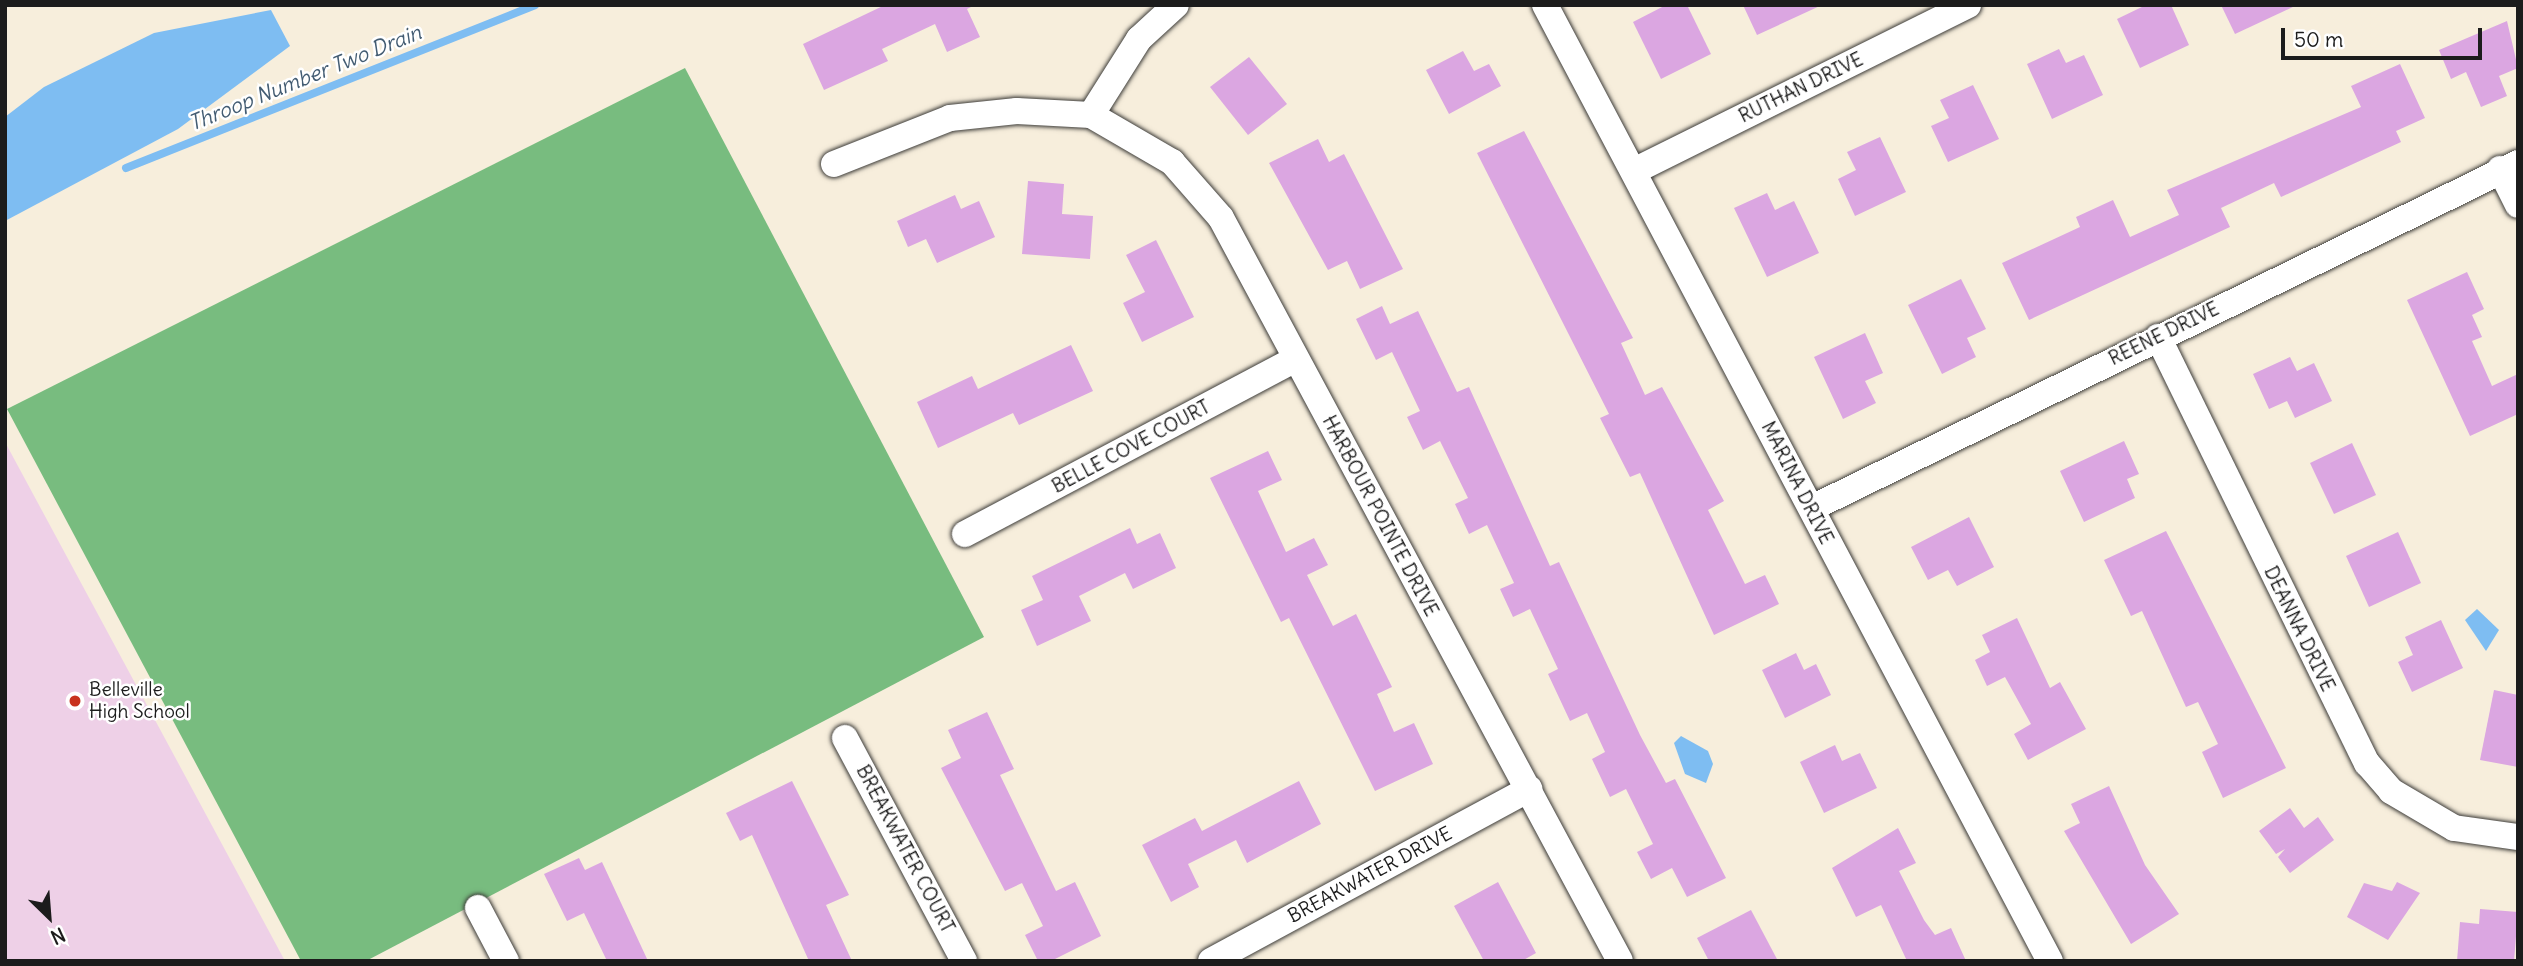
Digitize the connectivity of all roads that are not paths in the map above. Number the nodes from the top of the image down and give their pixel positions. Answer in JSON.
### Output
{"nodes":[{"id":1,"x":1176,"y":5,"type":"edge"},
{"id":2,"x":1545,"y":5,"type":"edge"},
{"id":3,"x":1968,"y":5,"type":"edge"},
{"id":4,"x":1091,"y":115,"type":"junction"},
{"id":5,"x":834,"y":164,"type":"dead end"},
{"id":6,"x":2509,"y":166,"type":"edge"},
{"id":7,"x":1634,"y":171,"type":"junction"},
{"id":8,"x":2518,"y":205,"type":"edge"},
{"id":9,"x":2158,"y":337,"type":"junction"},
{"id":10,"x":1296,"y":359,"type":"junction"},
{"id":11,"x":1812,"y":508,"type":"junction"},
{"id":12,"x":965,"y":534,"type":"dead end"},
{"id":13,"x":845,"y":738,"type":"dead end"},
{"id":14,"x":1529,"y":789,"type":"junction"},
{"id":15,"x":2518,"y":837,"type":"edge"},
{"id":16,"x":478,"y":908,"type":"dead end"},
{"id":17,"x":506,"y":961,"type":"edge"},
{"id":18,"x":964,"y":961,"type":"edge"},
{"id":19,"x":1211,"y":961,"type":"edge"},
{"id":20,"x":1620,"y":961,"type":"edge"},
{"id":21,"x":2050,"y":961,"type":"edge"}],
"edges":[{"from":1,"to":4,"type":"street"},
{"from":2,"to":7,"type":"street","name":"MARINA DRIVE"},
{"from":3,"to":7,"type":"street","name":"RUTHAN DRIVE"},
{"from":4,"to":5,"type":"street"},
{"from":4,"to":10,"type":"street","name":"HARBOUR POINTE DRIVE"},
{"from":6,"to":8,"type":"street"},
{"from":6,"to":9,"type":"street","name":"REENE DRIVE"},
{"from":7,"to":11,"type":"street","name":"MARINA DRIVE"},
{"from":9,"to":11,"type":"street","name":"REENE DRIVE"},
{"from":9,"to":15,"type":"street","name":"DEANNA DRIVE"},
{"from":10,"to":12,"type":"street","name":"BELLE COVE COURT"},
{"from":10,"to":14,"type":"street","name":"HARBOUR POINTE DRIVE"},
{"from":11,"to":21,"type":"street","name":"MARINA DRIVE"},
{"from":13,"to":18,"type":"street","name":"BREAKWATER COURT"},
{"from":14,"to":19,"type":"street","name":"BREAKWATER DRIVE"},
{"from":14,"to":20,"type":"street","name":"HARBOUR POINTE DRIVE"},
{"from":16,"to":17,"type":"street"}]}
